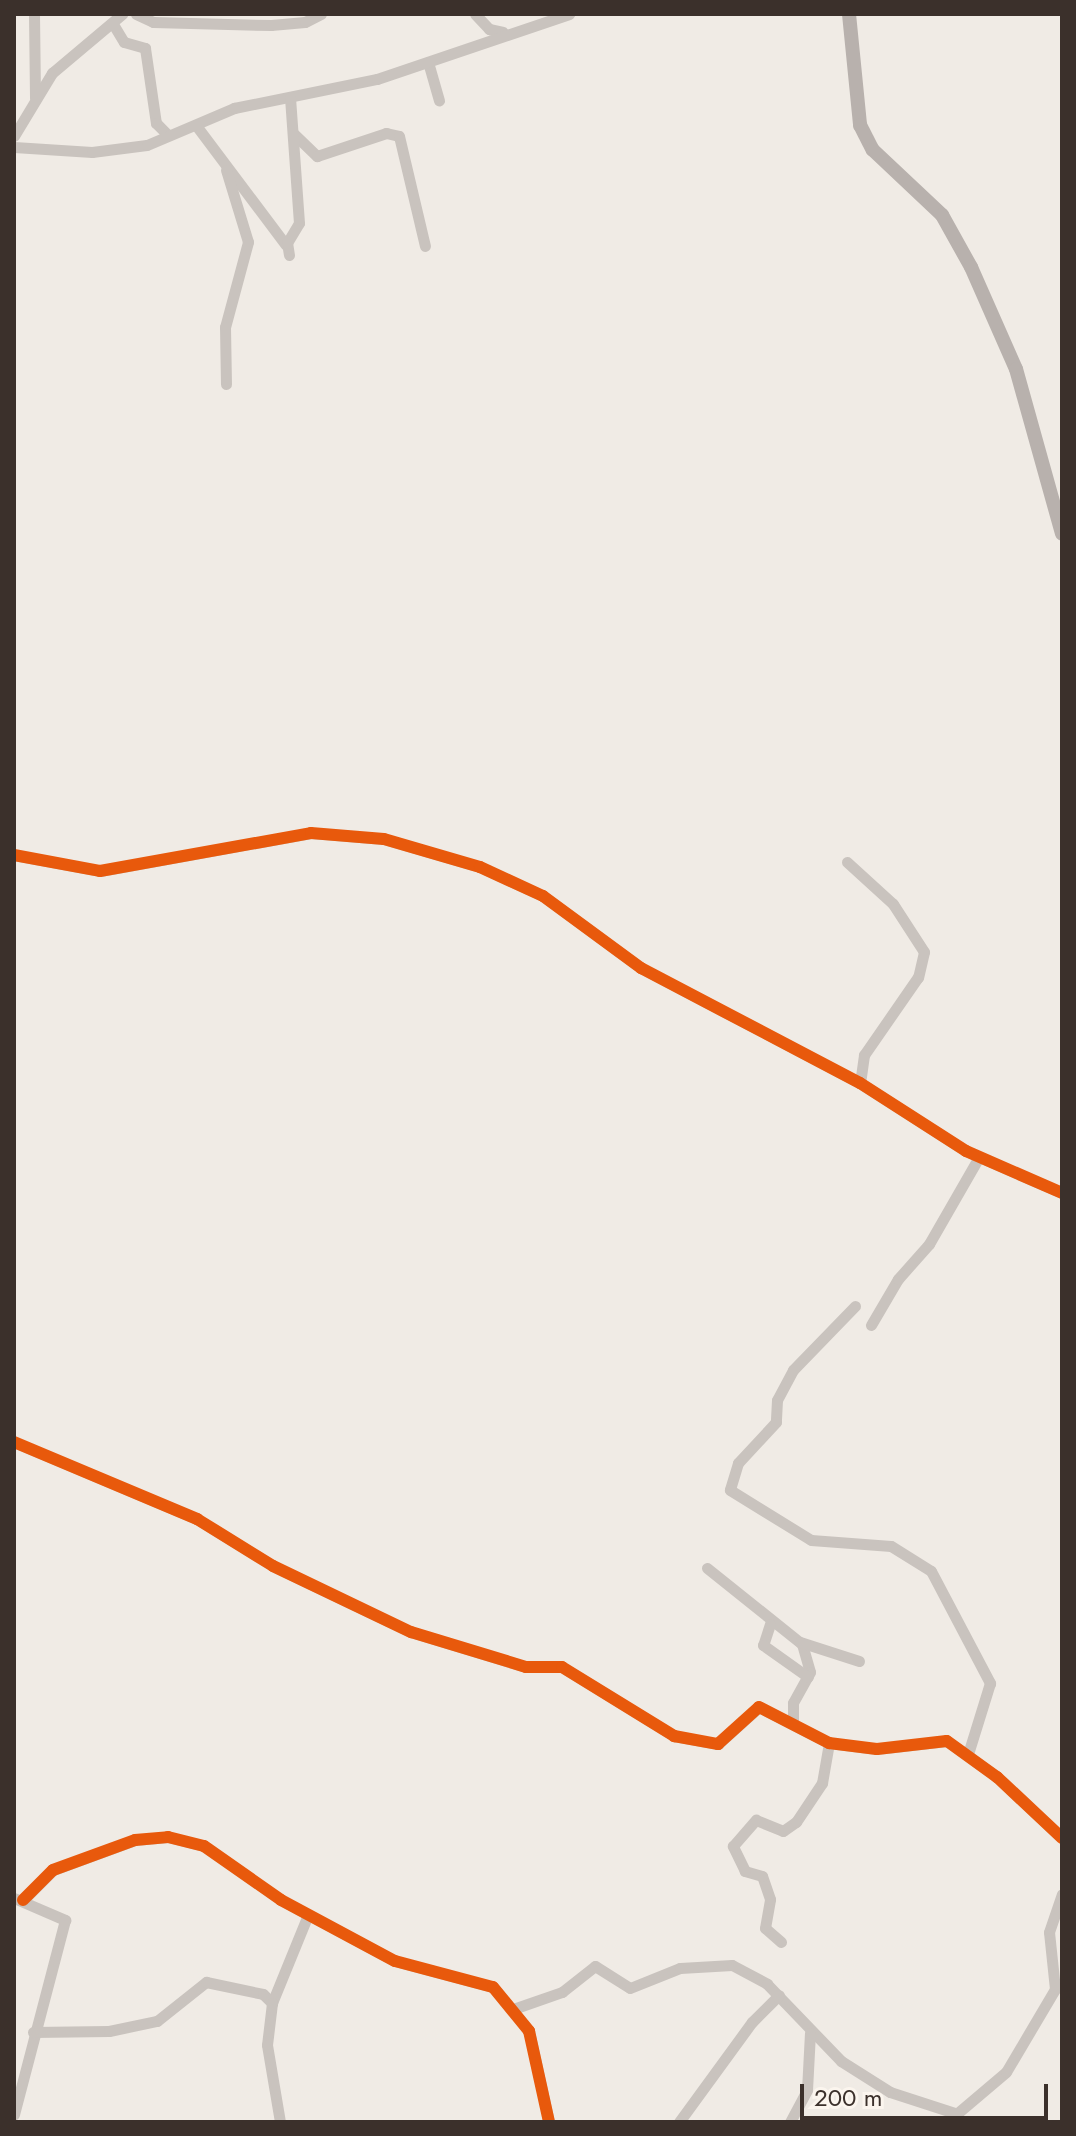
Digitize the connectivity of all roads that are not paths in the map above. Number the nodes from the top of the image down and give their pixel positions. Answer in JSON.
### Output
{"nodes":[{"id":1,"x":34,"y":14,"type":"edge"},
{"id":2,"x":122,"y":14,"type":"edge"},
{"id":3,"x":136,"y":14,"type":"edge"},
{"id":4,"x":321,"y":14,"type":"edge"},
{"id":5,"x":475,"y":14,"type":"edge"},
{"id":6,"x":569,"y":14,"type":"edge"},
{"id":7,"x":849,"y":14,"type":"edge"},
{"id":8,"x":113,"y":24,"type":"junction"},
{"id":9,"x":507,"y":32,"type":"junction"},
{"id":10,"x":428,"y":62,"type":"junction"},
{"id":11,"x":290,"y":97,"type":"junction"},
{"id":12,"x":35,"y":98,"type":"junction"},
{"id":13,"x":439,"y":100,"type":"dead end"},
{"id":14,"x":198,"y":128,"type":"junction"},
{"id":15,"x":294,"y":134,"type":"junction"},
{"id":16,"x":168,"y":135,"type":"junction"},
{"id":17,"x":14,"y":136,"type":"edge"},
{"id":18,"x":14,"y":147,"type":"edge"},
{"id":19,"x":226,"y":170,"type":"junction"},
{"id":20,"x":425,"y":246,"type":"dead end"},
{"id":21,"x":226,"y":384,"type":"dead end"},
{"id":22,"x":1062,"y":534,"type":"edge"},
{"id":23,"x":14,"y":855,"type":"edge"},
{"id":24,"x":847,"y":862,"type":"dead end"},
{"id":25,"x":860,"y":1083,"type":"junction"},
{"id":26,"x":979,"y":1157,"type":"junction"},
{"id":27,"x":1062,"y":1193,"type":"edge"},
{"id":28,"x":855,"y":1306,"type":"dead end"},
{"id":29,"x":871,"y":1325,"type":"dead end"},
{"id":30,"x":14,"y":1442,"type":"edge"},
{"id":31,"x":707,"y":1568,"type":"dead end"},
{"id":32,"x":770,"y":1624,"type":"junction"},
{"id":33,"x":800,"y":1642,"type":"junction"},
{"id":34,"x":859,"y":1661,"type":"dead end"},
{"id":35,"x":808,"y":1677,"type":"junction"},
{"id":36,"x":793,"y":1723,"type":"junction"},
{"id":37,"x":829,"y":1743,"type":"junction"},
{"id":38,"x":968,"y":1754,"type":"junction"},
{"id":39,"x":1062,"y":1838,"type":"edge"},
{"id":40,"x":1062,"y":1894,"type":"edge"},
{"id":41,"x":18,"y":1899,"type":"edge"},
{"id":42,"x":308,"y":1915,"type":"junction"},
{"id":43,"x":781,"y":1942,"type":"dead end"},
{"id":44,"x":779,"y":1995,"type":"junction"},
{"id":45,"x":272,"y":2003,"type":"junction"},
{"id":46,"x":516,"y":2008,"type":"junction"},
{"id":47,"x":33,"y":2032,"type":"junction"},
{"id":48,"x":810,"y":2033,"type":"junction"},
{"id":49,"x":14,"y":2114,"type":"edge"},
{"id":50,"x":951,"y":2118,"type":"edge"},
{"id":51,"x":280,"y":2122,"type":"edge"},
{"id":52,"x":549,"y":2122,"type":"edge"},
{"id":53,"x":679,"y":2122,"type":"edge"},
{"id":54,"x":790,"y":2122,"type":"edge"}],
"edges":[{"from":1,"to":12,"type":"street"},
{"from":2,"to":8,"type":"street"},
{"from":3,"to":4,"type":"street"},
{"from":5,"to":9,"type":"street"},
{"from":6,"to":9,"type":"street"},
{"from":7,"to":22,"type":"main road"},
{"from":8,"to":12,"type":"street"},
{"from":8,"to":16,"type":"street"},
{"from":9,"to":10,"type":"street"},
{"from":10,"to":11,"type":"street"},
{"from":10,"to":13,"type":"street"},
{"from":11,"to":14,"type":"street"},
{"from":11,"to":15,"type":"street"},
{"from":12,"to":17,"type":"street"},
{"from":14,"to":16,"type":"street"},
{"from":14,"to":19,"type":"street"},
{"from":15,"to":19,"type":"street"},
{"from":15,"to":20,"type":"street"},
{"from":16,"to":18,"type":"street"},
{"from":19,"to":21,"type":"street"},
{"from":23,"to":25,"type":"street"},
{"from":24,"to":25,"type":"street"},
{"from":25,"to":26,"type":"street"},
{"from":26,"to":27,"type":"street"},
{"from":26,"to":29,"type":"street"},
{"from":28,"to":38,"type":"street"},
{"from":30,"to":36,"type":"street"},
{"from":31,"to":32,"type":"street"},
{"from":32,"to":33,"type":"street"},
{"from":32,"to":35,"type":"street"},
{"from":33,"to":34,"type":"street"},
{"from":33,"to":35,"type":"street"},
{"from":35,"to":36,"type":"street"},
{"from":36,"to":37,"type":"street"},
{"from":37,"to":38,"type":"street"},
{"from":37,"to":43,"type":"street"},
{"from":38,"to":39,"type":"street"},
{"from":40,"to":50,"type":"street"},
{"from":41,"to":42,"type":"street"},
{"from":41,"to":47,"type":"street"},
{"from":42,"to":45,"type":"street"},
{"from":42,"to":46,"type":"street"},
{"from":44,"to":46,"type":"street"},
{"from":44,"to":48,"type":"street"},
{"from":44,"to":53,"type":"street"},
{"from":45,"to":47,"type":"street"},
{"from":45,"to":51,"type":"street"},
{"from":46,"to":52,"type":"street"},
{"from":47,"to":49,"type":"street"},
{"from":48,"to":50,"type":"street"},
{"from":48,"to":54,"type":"street"}]}
